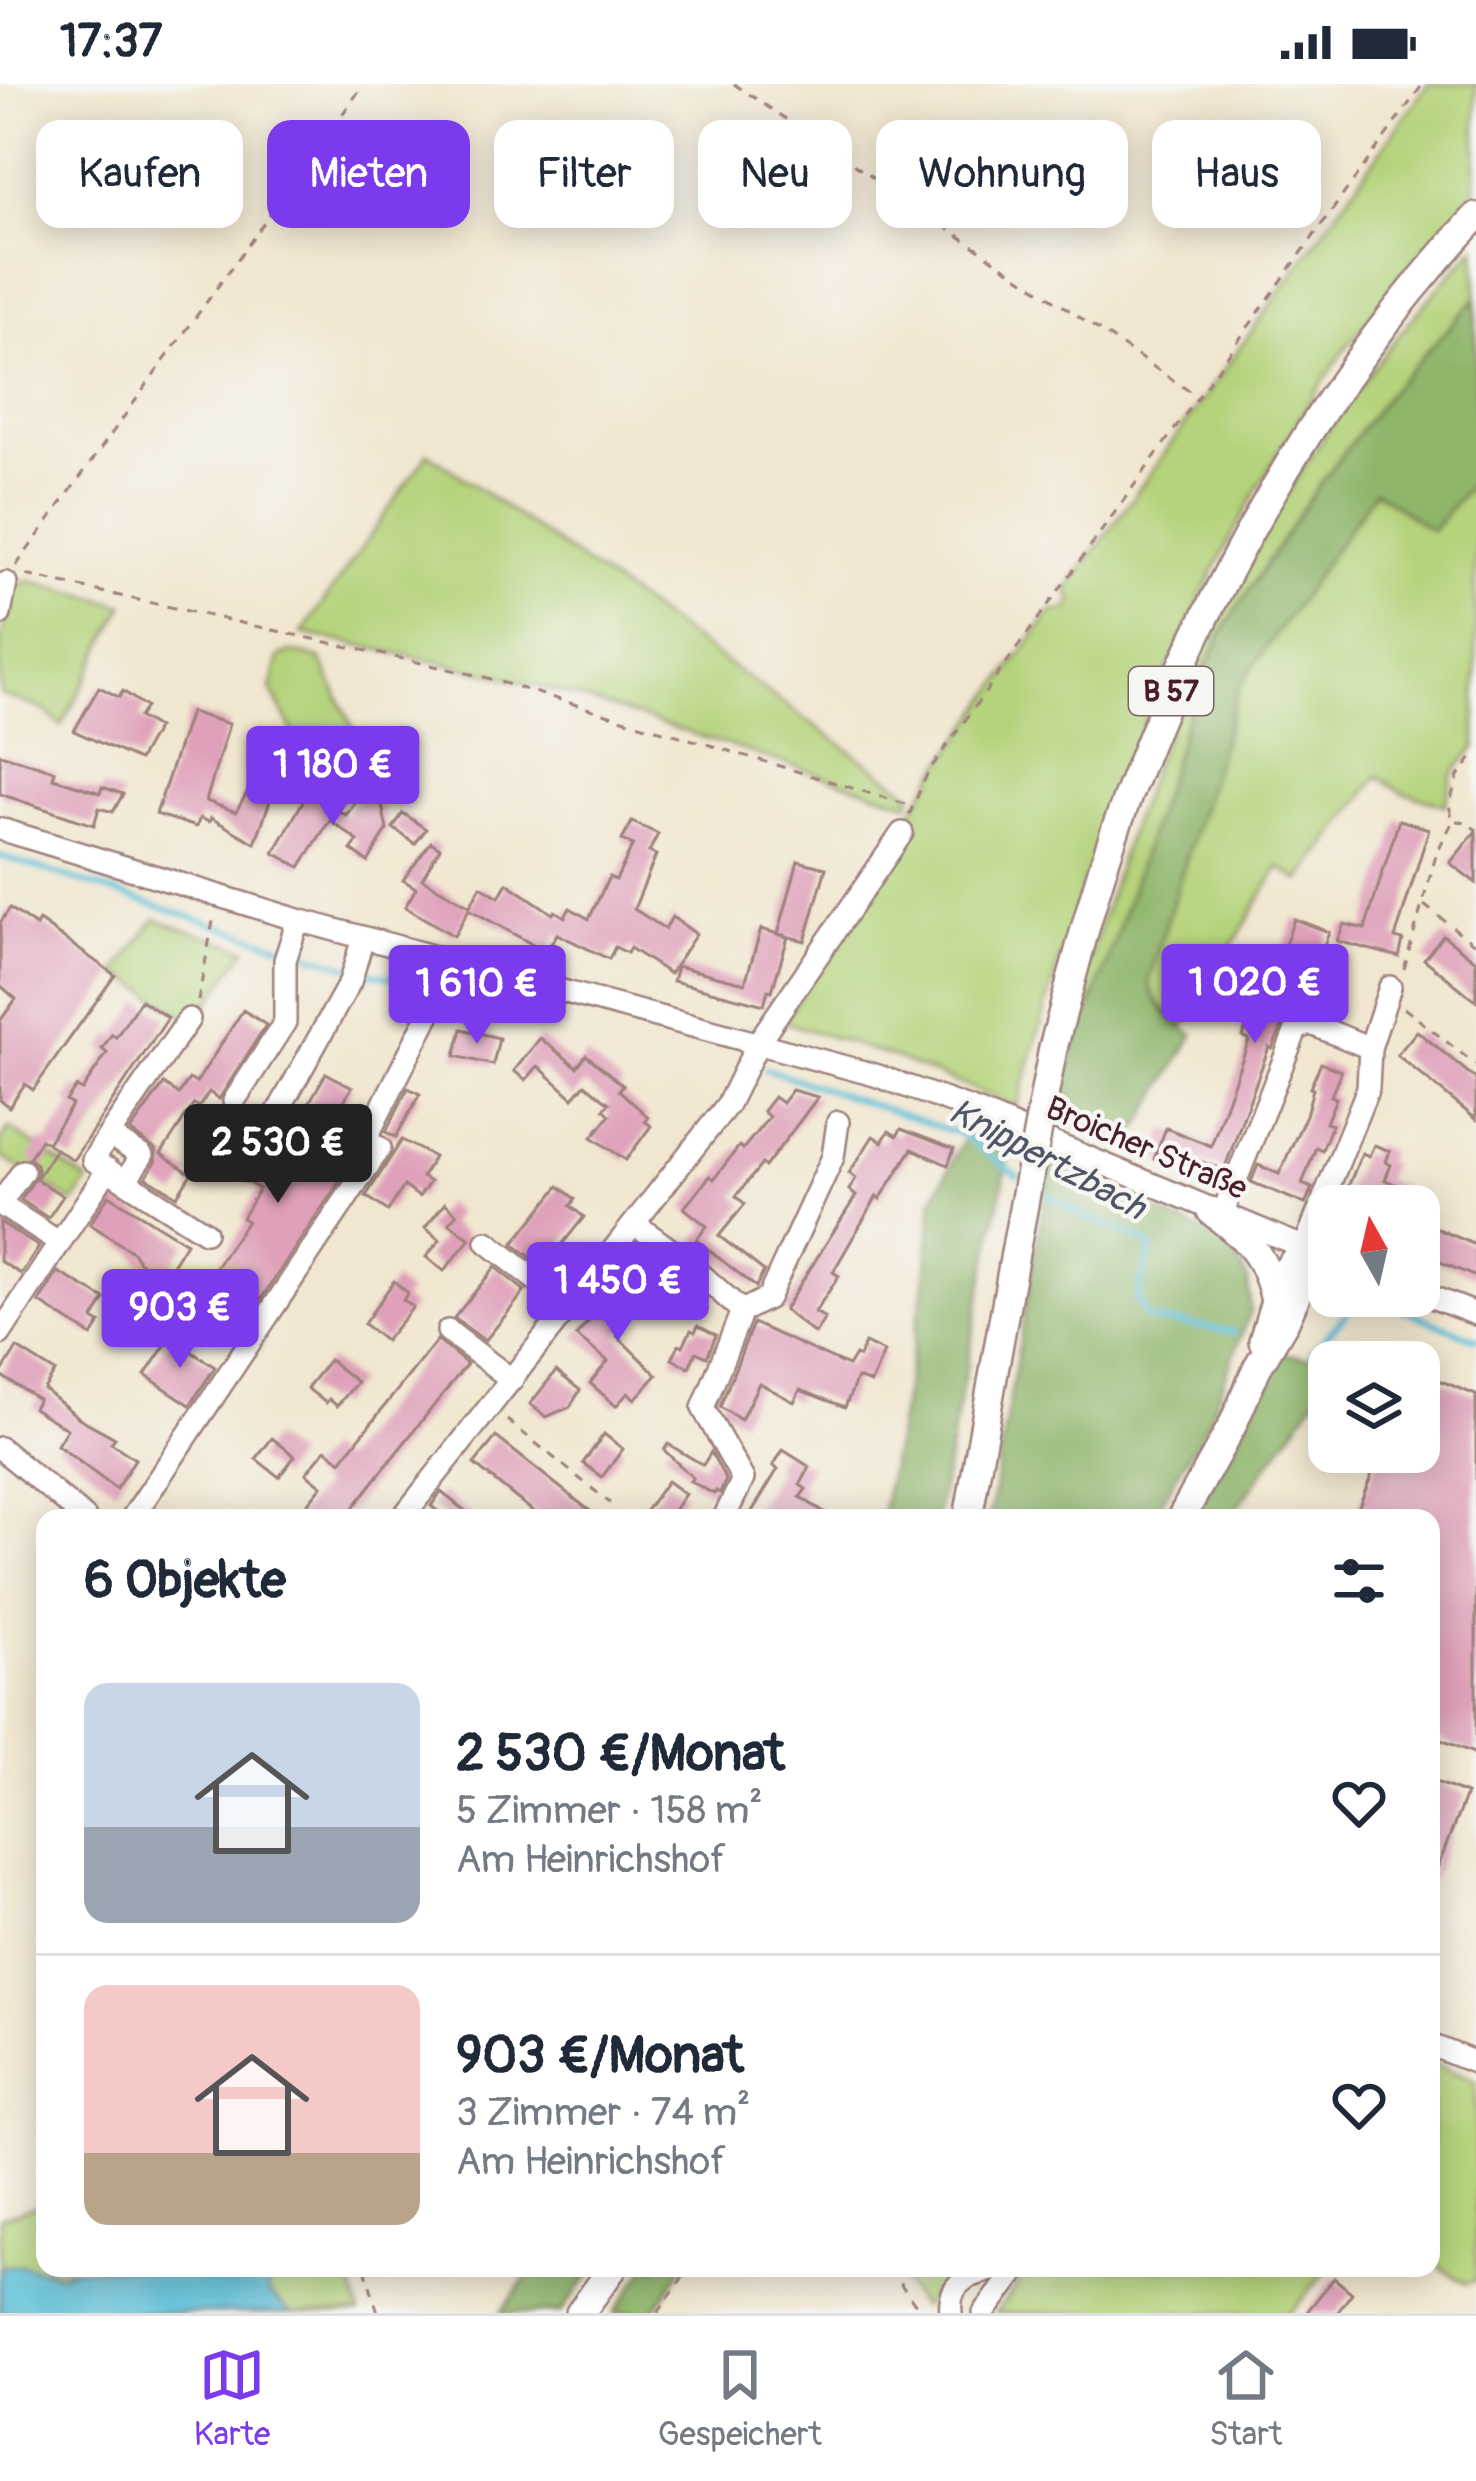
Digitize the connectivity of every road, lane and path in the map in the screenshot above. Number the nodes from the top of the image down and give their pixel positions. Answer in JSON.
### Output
{"nodes":[{"id":1,"x":364,"y":84,"type":"edge"},
{"id":2,"x":734,"y":84,"type":"edge"},
{"id":3,"x":1423,"y":84,"type":"edge"},
{"id":4,"x":1473,"y":222,"type":"edge"},
{"id":5,"x":1199,"y":398,"type":"junction"},
{"id":6,"x":6,"y":584,"type":"dead end"},
{"id":7,"x":0,"y":614,"type":"edge"},
{"id":8,"x":1476,"y":753,"type":"edge"},
{"id":9,"x":912,"y":806,"type":"junction"},
{"id":10,"x":1453,"y":821,"type":"junction"},
{"id":11,"x":0,"y":829,"type":"edge"},
{"id":12,"x":1476,"y":830,"type":"edge"},
{"id":13,"x":902,"y":833,"type":"joint"},
{"id":14,"x":1422,"y":904,"type":"junction"},
{"id":15,"x":215,"y":910,"type":"dead end"},
{"id":16,"x":295,"y":927,"type":"junction"},
{"id":17,"x":1476,"y":944,"type":"edge"},
{"id":18,"x":361,"y":946,"type":"junction"},
{"id":19,"x":443,"y":968,"type":"junction"},
{"id":20,"x":1388,"y":994,"type":"junction"},
{"id":21,"x":189,"y":1019,"type":"joint"},
{"id":22,"x":759,"y":1041,"type":"junction"},
{"id":23,"x":1370,"y":1048,"type":"junction"},
{"id":24,"x":1476,"y":1065,"type":"edge"},
{"id":25,"x":234,"y":1101,"type":"dead end"},
{"id":26,"x":838,"y":1122,"type":"dead end"},
{"id":27,"x":110,"y":1135,"type":"junction"},
{"id":28,"x":257,"y":1149,"type":"dead end"},
{"id":29,"x":23,"y":1171,"type":"dead end"},
{"id":30,"x":117,"y":1175,"type":"junction"},
{"id":31,"x":1337,"y":1185,"type":"edge"},
{"id":32,"x":0,"y":1204,"type":"edge"},
{"id":33,"x":1217,"y":1213,"type":"junction"},
{"id":34,"x":634,"y":1223,"type":"junction"},
{"id":35,"x":205,"y":1232,"type":"dead end"},
{"id":36,"x":487,"y":1242,"type":"dead end"},
{"id":37,"x":60,"y":1243,"type":"junction"},
{"id":38,"x":1308,"y":1250,"type":"edge"},
{"id":39,"x":1308,"y":1258,"type":"edge"},
{"id":40,"x":1308,"y":1270,"type":"edge"},
{"id":41,"x":1274,"y":1295,"type":"junction"},
{"id":42,"x":1440,"y":1300,"type":"edge"},
{"id":43,"x":569,"y":1307,"type":"junction"},
{"id":44,"x":742,"y":1311,"type":"junction"},
{"id":45,"x":1476,"y":1314,"type":"edge"},
{"id":46,"x":2,"y":1327,"type":"edge"},
{"id":47,"x":448,"y":1330,"type":"dead end"},
{"id":48,"x":1257,"y":1368,"type":"junction"},
{"id":49,"x":512,"y":1380,"type":"junction"},
{"id":50,"x":491,"y":1407,"type":"junction"},
{"id":51,"x":0,"y":1448,"type":"edge"},
{"id":52,"x":610,"y":1503,"type":"dead end"},
{"id":53,"x":74,"y":1509,"type":"edge"},
{"id":54,"x":138,"y":1509,"type":"edge"},
{"id":55,"x":409,"y":1509,"type":"edge"},
{"id":56,"x":728,"y":1509,"type":"edge"},
{"id":57,"x":970,"y":1509,"type":"edge"},
{"id":58,"x":1185,"y":1509,"type":"edge"},
{"id":59,"x":1440,"y":2048,"type":"edge"},
{"id":60,"x":1476,"y":2063,"type":"edge"},
{"id":61,"x":367,"y":2277,"type":"edge"},
{"id":62,"x":606,"y":2277,"type":"edge"},
{"id":63,"x":683,"y":2277,"type":"edge"},
{"id":64,"x":896,"y":2277,"type":"edge"},
{"id":65,"x":975,"y":2277,"type":"edge"},
{"id":66,"x":1011,"y":2277,"type":"edge"},
{"id":67,"x":377,"y":2313,"type":"edge"},
{"id":68,"x":580,"y":2313,"type":"edge"},
{"id":69,"x":658,"y":2313,"type":"edge"},
{"id":70,"x":922,"y":2313,"type":"edge"},
{"id":71,"x":951,"y":2313,"type":"edge"},
{"id":72,"x":984,"y":2313,"type":"edge"}],
"edges":[{"from":1,"to":9,"type":"path"},
{"from":2,"to":5,"type":"path"},
{"from":3,"to":5,"type":"path"},
{"from":4,"to":57,"type":"main road","number":"B 57","bridge":true},
{"from":5,"to":9,"type":"path"},
{"from":6,"to":7,"type":"street"},
{"from":8,"to":10,"type":"path"},
{"from":9,"to":13,"type":"path"},
{"from":10,"to":12,"type":"path"},
{"from":10,"to":14,"type":"path"},
{"from":11,"to":16,"type":"street","name":"Broicher Straße"},
{"from":13,"to":22,"type":"street"},
{"from":14,"to":17,"type":"path"},
{"from":14,"to":20,"type":"path"},
{"from":15,"to":21,"type":"path"},
{"from":16,"to":18,"type":"street","name":"Broicher Straße"},
{"from":16,"to":25,"type":"street"},
{"from":18,"to":19,"type":"street","name":"Broicher Straße"},
{"from":18,"to":28,"type":"street"},
{"from":19,"to":22,"type":"street","name":"Broicher Straße"},
{"from":19,"to":54,"type":"street"},
{"from":20,"to":23,"type":"street"},
{"from":20,"to":24,"type":"path"},
{"from":21,"to":27,"type":"street"},
{"from":22,"to":33,"type":"street","name":"Broicher Straße"},
{"from":22,"to":34,"type":"street"},
{"from":23,"to":31,"type":"street"},
{"from":23,"to":33,"type":"street"},
{"from":26,"to":44,"type":"street"},
{"from":27,"to":30,"type":"street"},
{"from":27,"to":30,"type":"street"},
{"from":29,"to":32,"type":"street"},
{"from":30,"to":35,"type":"street"},
{"from":30,"to":37,"type":"street"},
{"from":32,"to":37,"type":"street"},
{"from":33,"to":38,"type":"street","name":"Broicher Straße"},
{"from":33,"to":41,"type":"main road"},
{"from":34,"to":43,"type":"street"},
{"from":34,"to":44,"type":"street"},
{"from":36,"to":43,"type":"street"},
{"from":37,"to":46,"type":"street"},
{"from":39,"to":41,"type":"main road"},
{"from":40,"to":48,"type":"main road"},
{"from":41,"to":48,"type":"main road"},
{"from":42,"to":45,"type":"street"},
{"from":43,"to":49,"type":"street"},
{"from":44,"to":56,"type":"street"},
{"from":47,"to":49,"type":"street"},
{"from":48,"to":58,"type":"main road"},
{"from":49,"to":50,"type":"street"},
{"from":50,"to":52,"type":"path"},
{"from":50,"to":55,"type":"street"},
{"from":51,"to":53,"type":"street"},
{"from":59,"to":60,"type":"street"},
{"from":61,"to":67,"type":"path"},
{"from":62,"to":68,"type":"main road"},
{"from":63,"to":69,"type":"path"},
{"from":64,"to":70,"type":"path"},
{"from":65,"to":71,"type":"street"},
{"from":66,"to":72,"type":"street"}]}
